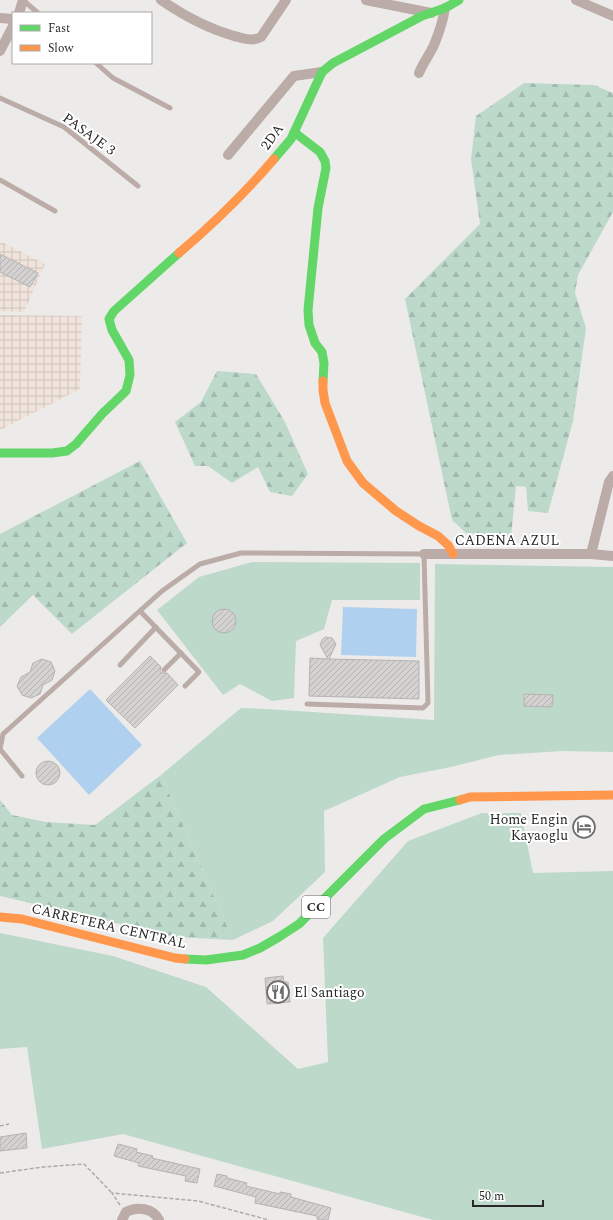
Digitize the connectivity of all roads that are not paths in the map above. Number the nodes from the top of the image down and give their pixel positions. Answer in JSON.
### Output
{"nodes":[{"id":1,"x":23,"y":0,"type":"edge"},
{"id":2,"x":160,"y":0,"type":"edge"},
{"id":3,"x":286,"y":0,"type":"edge"},
{"id":4,"x":366,"y":0,"type":"edge"},
{"id":5,"x":459,"y":0,"type":"edge"},
{"id":6,"x":576,"y":0,"type":"edge"},
{"id":7,"x":445,"y":8,"type":"junction"},
{"id":8,"x":19,"y":12,"type":"edge"},
{"id":9,"x":37,"y":12,"type":"edge"},
{"id":10,"x":431,"y":13,"type":"junction"},
{"id":11,"x":613,"y":16,"type":"edge"},
{"id":12,"x":0,"y":18,"type":"edge"},
{"id":13,"x":12,"y":19,"type":"edge"},
{"id":14,"x":12,"y":28,"type":"edge"},
{"id":15,"x":0,"y":51,"type":"edge"},
{"id":16,"x":97,"y":64,"type":"edge"},
{"id":17,"x":322,"y":72,"type":"junction"},
{"id":18,"x":419,"y":73,"type":"dead end"},
{"id":19,"x":0,"y":98,"type":"edge"},
{"id":20,"x":170,"y":108,"type":"dead end"},
{"id":21,"x":294,"y":132,"type":"junction"},
{"id":22,"x":228,"y":155,"type":"dead end"},
{"id":23,"x":0,"y":180,"type":"edge"},
{"id":24,"x":138,"y":186,"type":"dead end"},
{"id":25,"x":55,"y":210,"type":"dead end"},
{"id":26,"x":0,"y":453,"type":"edge"},
{"id":27,"x":613,"y":476,"type":"edge"},
{"id":28,"x":424,"y":554,"type":"junction"},
{"id":29,"x":453,"y":554,"type":"junction"},
{"id":30,"x":591,"y":554,"type":"junction"},
{"id":31,"x":613,"y":556,"type":"edge"},
{"id":32,"x":140,"y":611,"type":"junction"},
{"id":33,"x":156,"y":627,"type":"junction"},
{"id":34,"x":181,"y":653,"type":"junction"},
{"id":35,"x":120,"y":665,"type":"dead end"},
{"id":36,"x":164,"y":670,"type":"dead end"},
{"id":37,"x":185,"y":686,"type":"dead end"},
{"id":38,"x":307,"y":704,"type":"dead end"},
{"id":39,"x":22,"y":776,"type":"dead end"},
{"id":40,"x":613,"y":795,"type":"edge"},
{"id":41,"x":0,"y":918,"type":"edge"},
{"id":42,"x":124,"y":1216,"type":"edge"},
{"id":43,"x":159,"y":1220,"type":"edge"}],
"edges":[{"from":1,"to":8,"type":"street"},
{"from":1,"to":9,"type":"lane"},
{"from":2,"to":3,"type":"street"},
{"from":4,"to":10,"type":"street"},
{"from":5,"to":7,"type":"street","name":"2DA"},
{"from":6,"to":11,"type":"street"},
{"from":7,"to":10,"type":"street","name":"2DA"},
{"from":7,"to":18,"type":"street"},
{"from":10,"to":17,"type":"street","name":"2DA"},
{"from":12,"to":13,"type":"street"},
{"from":14,"to":15,"type":"street"},
{"from":16,"to":20,"type":"lane"},
{"from":17,"to":21,"type":"street","name":"2DA"},
{"from":17,"to":22,"type":"street"},
{"from":19,"to":24,"type":"lane","name":"PASAJE 3"},
{"from":21,"to":26,"type":"street","name":"2DA"},
{"from":21,"to":29,"type":"street"},
{"from":23,"to":25,"type":"lane"},
{"from":27,"to":30,"type":"street"},
{"from":28,"to":29,"type":"street","name":"CADENA AZUL"},
{"from":28,"to":32,"type":"lane"},
{"from":28,"to":38,"type":"lane"},
{"from":29,"to":30,"type":"street","name":"CADENA AZUL"},
{"from":30,"to":31,"type":"street","name":"CADENA AZUL"},
{"from":32,"to":33,"type":"lane"},
{"from":32,"to":39,"type":"lane"},
{"from":33,"to":34,"type":"lane"},
{"from":33,"to":35,"type":"lane"},
{"from":34,"to":36,"type":"lane"},
{"from":34,"to":37,"type":"lane"},
{"from":40,"to":41,"type":"street","name":"CARRETERA CENTRAL","number":"CC"},
{"from":42,"to":43,"type":"street"}]}
